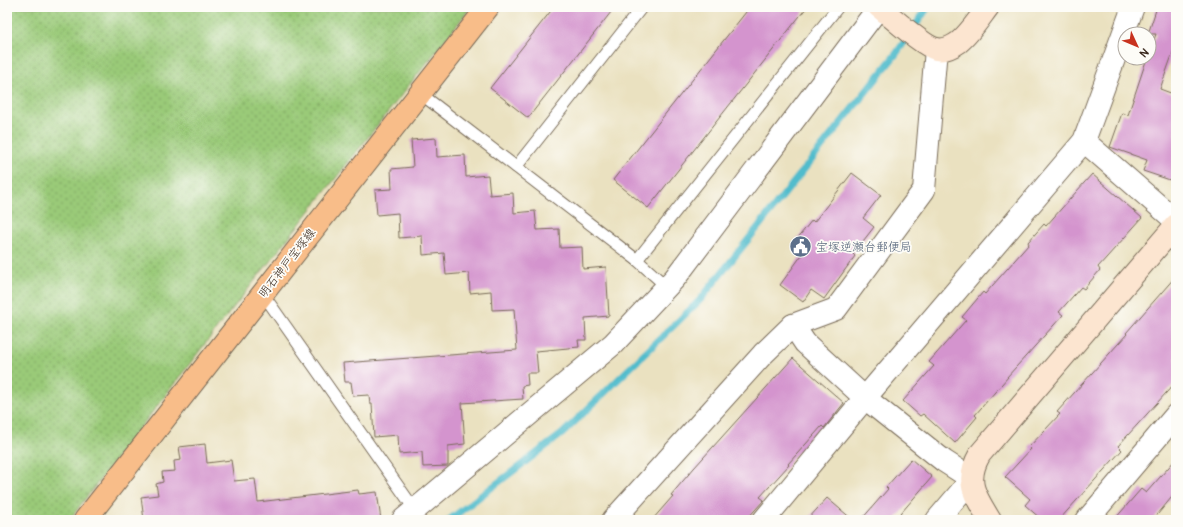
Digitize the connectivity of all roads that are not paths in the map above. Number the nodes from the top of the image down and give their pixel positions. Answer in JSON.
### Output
{"nodes":[{"id":1,"x":488,"y":7,"type":"edge"},
{"id":2,"x":642,"y":7,"type":"edge"},
{"id":3,"x":838,"y":7,"type":"edge"},
{"id":4,"x":988,"y":7,"type":"edge"},
{"id":5,"x":1133,"y":7,"type":"edge"},
{"id":6,"x":880,"y":8,"type":"edge"},
{"id":7,"x":930,"y":46,"type":"junction"},
{"id":8,"x":421,"y":94,"type":"junction"},
{"id":9,"x":1084,"y":140,"type":"junction"},
{"id":10,"x":516,"y":167,"type":"junction"},
{"id":11,"x":1176,"y":221,"type":"edge"},
{"id":12,"x":1176,"y":225,"type":"edge"},
{"id":13,"x":637,"y":260,"type":"junction"},
{"id":14,"x":667,"y":286,"type":"junction"},
{"id":15,"x":263,"y":294,"type":"junction"},
{"id":16,"x":793,"y":325,"type":"junction"},
{"id":17,"x":865,"y":398,"type":"junction"},
{"id":18,"x":1176,"y":415,"type":"edge"},
{"id":19,"x":972,"y":480,"type":"junction"},
{"id":20,"x":409,"y":515,"type":"edge"},
{"id":21,"x":89,"y":519,"type":"edge"},
{"id":22,"x":613,"y":520,"type":"edge"},
{"id":23,"x":764,"y":520,"type":"edge"},
{"id":24,"x":937,"y":520,"type":"edge"},
{"id":25,"x":990,"y":520,"type":"edge"},
{"id":26,"x":1087,"y":520,"type":"edge"}],
"edges":[{"from":1,"to":8,"type":"main road","name":"明石神戸宝塚線"},
{"from":2,"to":10,"type":"lane"},
{"from":3,"to":13,"type":"lane"},
{"from":4,"to":7,"type":"street"},
{"from":5,"to":9,"type":"street"},
{"from":6,"to":7,"type":"street"},
{"from":6,"to":14,"type":"street"},
{"from":7,"to":16,"type":"street"},
{"from":8,"to":10,"type":"lane"},
{"from":8,"to":15,"type":"main road","name":"明石神戸宝塚線"},
{"from":9,"to":11,"type":"street"},
{"from":9,"to":17,"type":"street"},
{"from":10,"to":13,"type":"lane"},
{"from":12,"to":19,"type":"street"},
{"from":13,"to":14,"type":"lane"},
{"from":14,"to":20,"type":"street"},
{"from":15,"to":20,"type":"lane"},
{"from":15,"to":21,"type":"main road","name":"明石神戸宝塚線"},
{"from":16,"to":17,"type":"street"},
{"from":16,"to":22,"type":"street"},
{"from":17,"to":19,"type":"street"},
{"from":17,"to":23,"type":"street"},
{"from":18,"to":26,"type":"street"},
{"from":19,"to":24,"type":"street"},
{"from":19,"to":25,"type":"street"}]}
